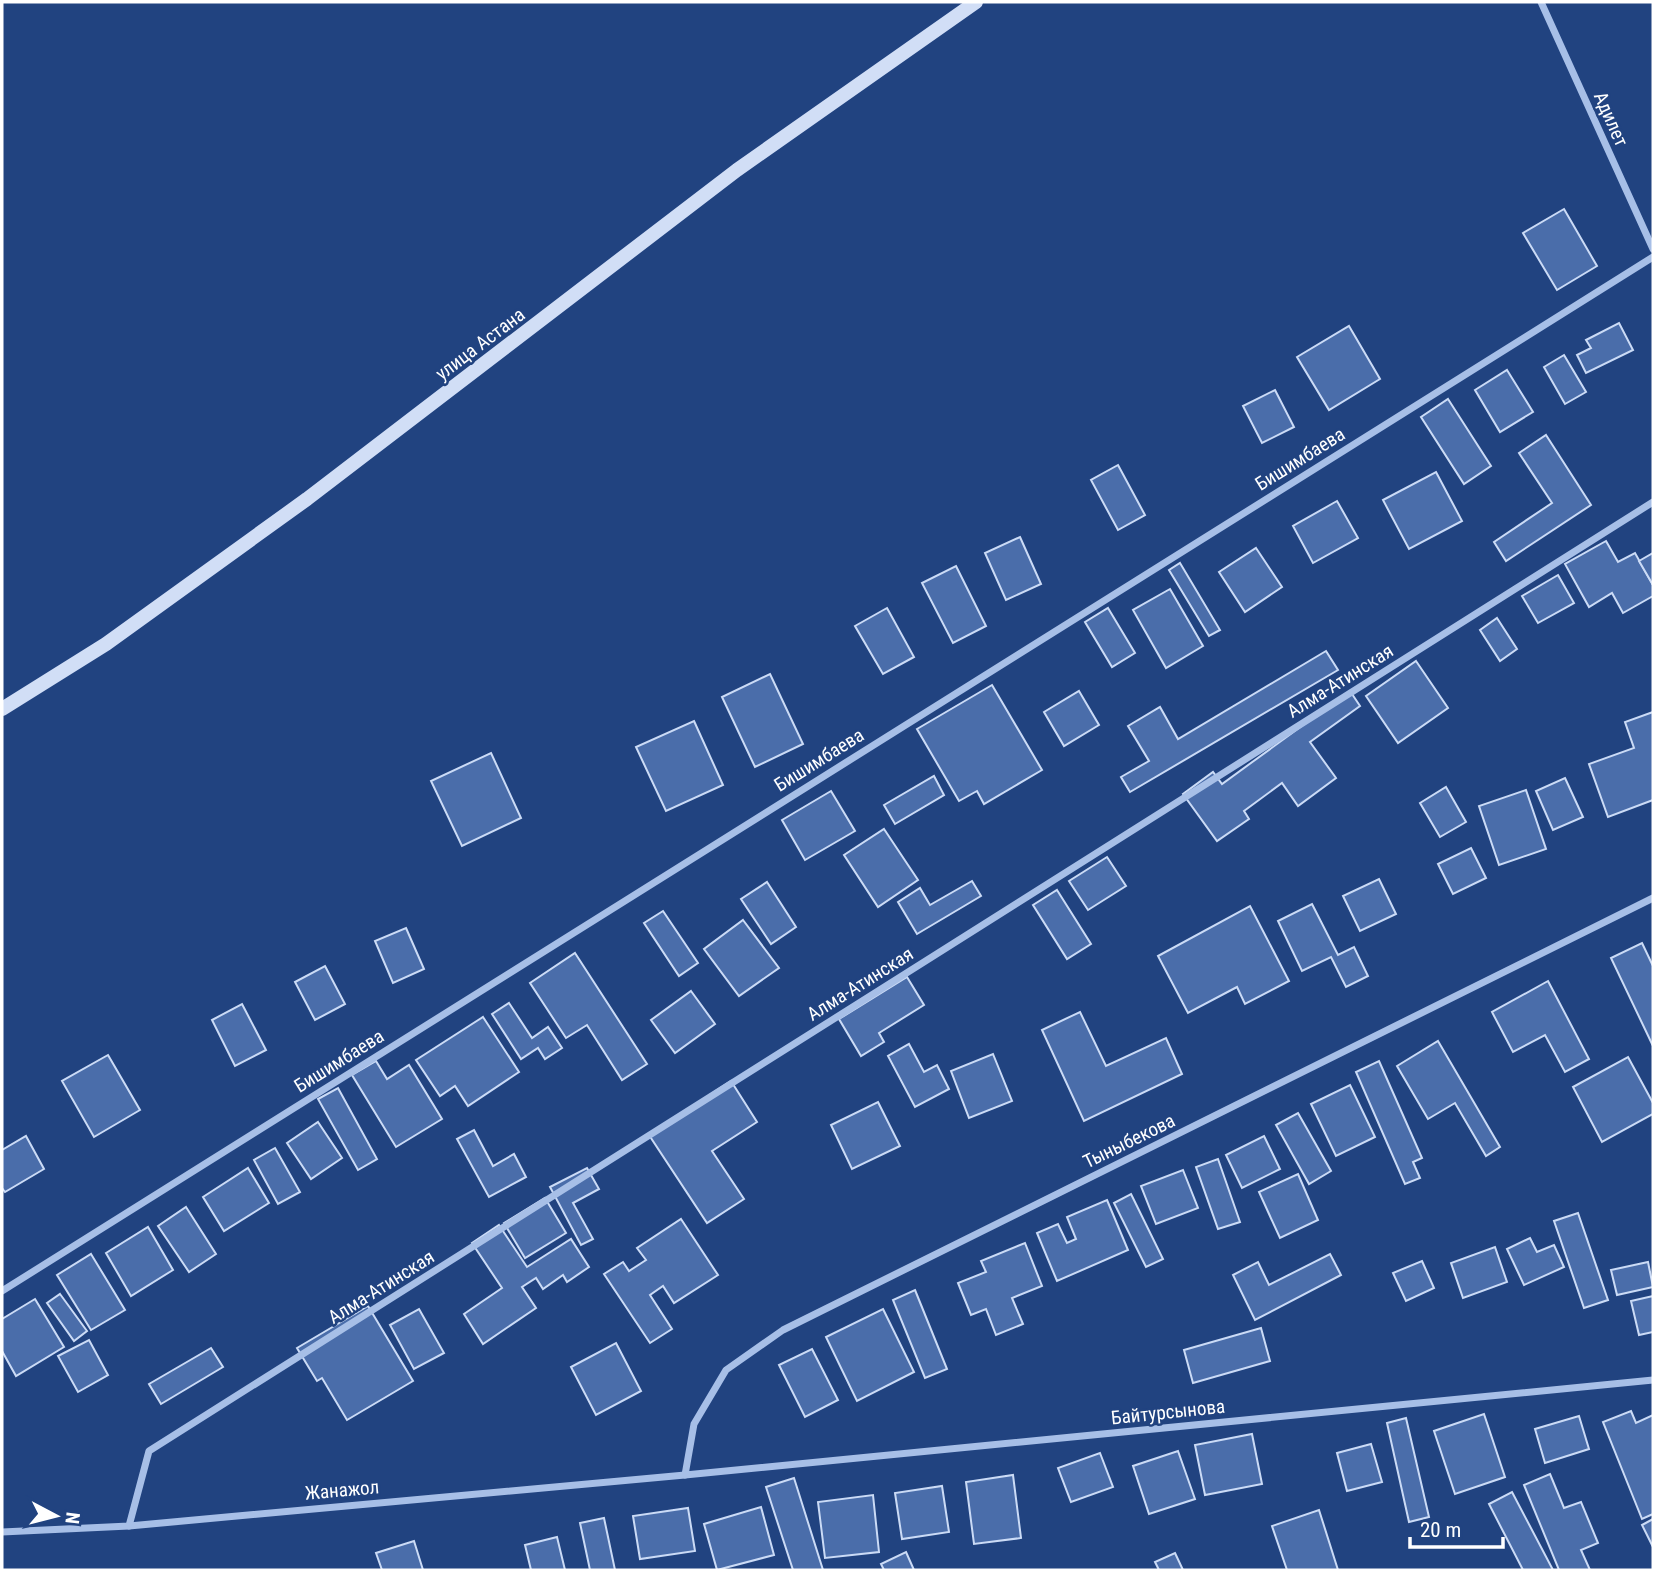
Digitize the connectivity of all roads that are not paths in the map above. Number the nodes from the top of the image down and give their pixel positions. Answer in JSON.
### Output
{"nodes":[{"id":1,"x":976,"y":2,"type":"edge"},
{"id":2,"x":1541,"y":2,"type":"edge"},
{"id":3,"x":1653,"y":249,"type":"edge"},
{"id":4,"x":1653,"y":257,"type":"edge"},
{"id":5,"x":1653,"y":502,"type":"edge"},
{"id":6,"x":2,"y":709,"type":"edge"},
{"id":7,"x":1653,"y":898,"type":"edge"},
{"id":8,"x":2,"y":1291,"type":"edge"},
{"id":9,"x":1653,"y":1380,"type":"edge"},
{"id":10,"x":685,"y":1475,"type":"junction"},
{"id":11,"x":129,"y":1526,"type":"junction"},
{"id":12,"x":2,"y":1532,"type":"edge"}],
"edges":[{"from":1,"to":6,"type":"main road","name":"улица Астана"},
{"from":2,"to":3,"type":"street","name":"Адилет"},
{"from":4,"to":8,"type":"street","name":"Бишимбаева"},
{"from":5,"to":11,"type":"street","name":"Алма-Атинская"},
{"from":7,"to":10,"type":"street","name":"Тыныбекова"},
{"from":9,"to":10,"type":"street","name":"Байтурсынова"},
{"from":10,"to":11,"type":"street","name":"Жанажол"},
{"from":11,"to":12,"type":"street","name":"Жанажол"}]}
